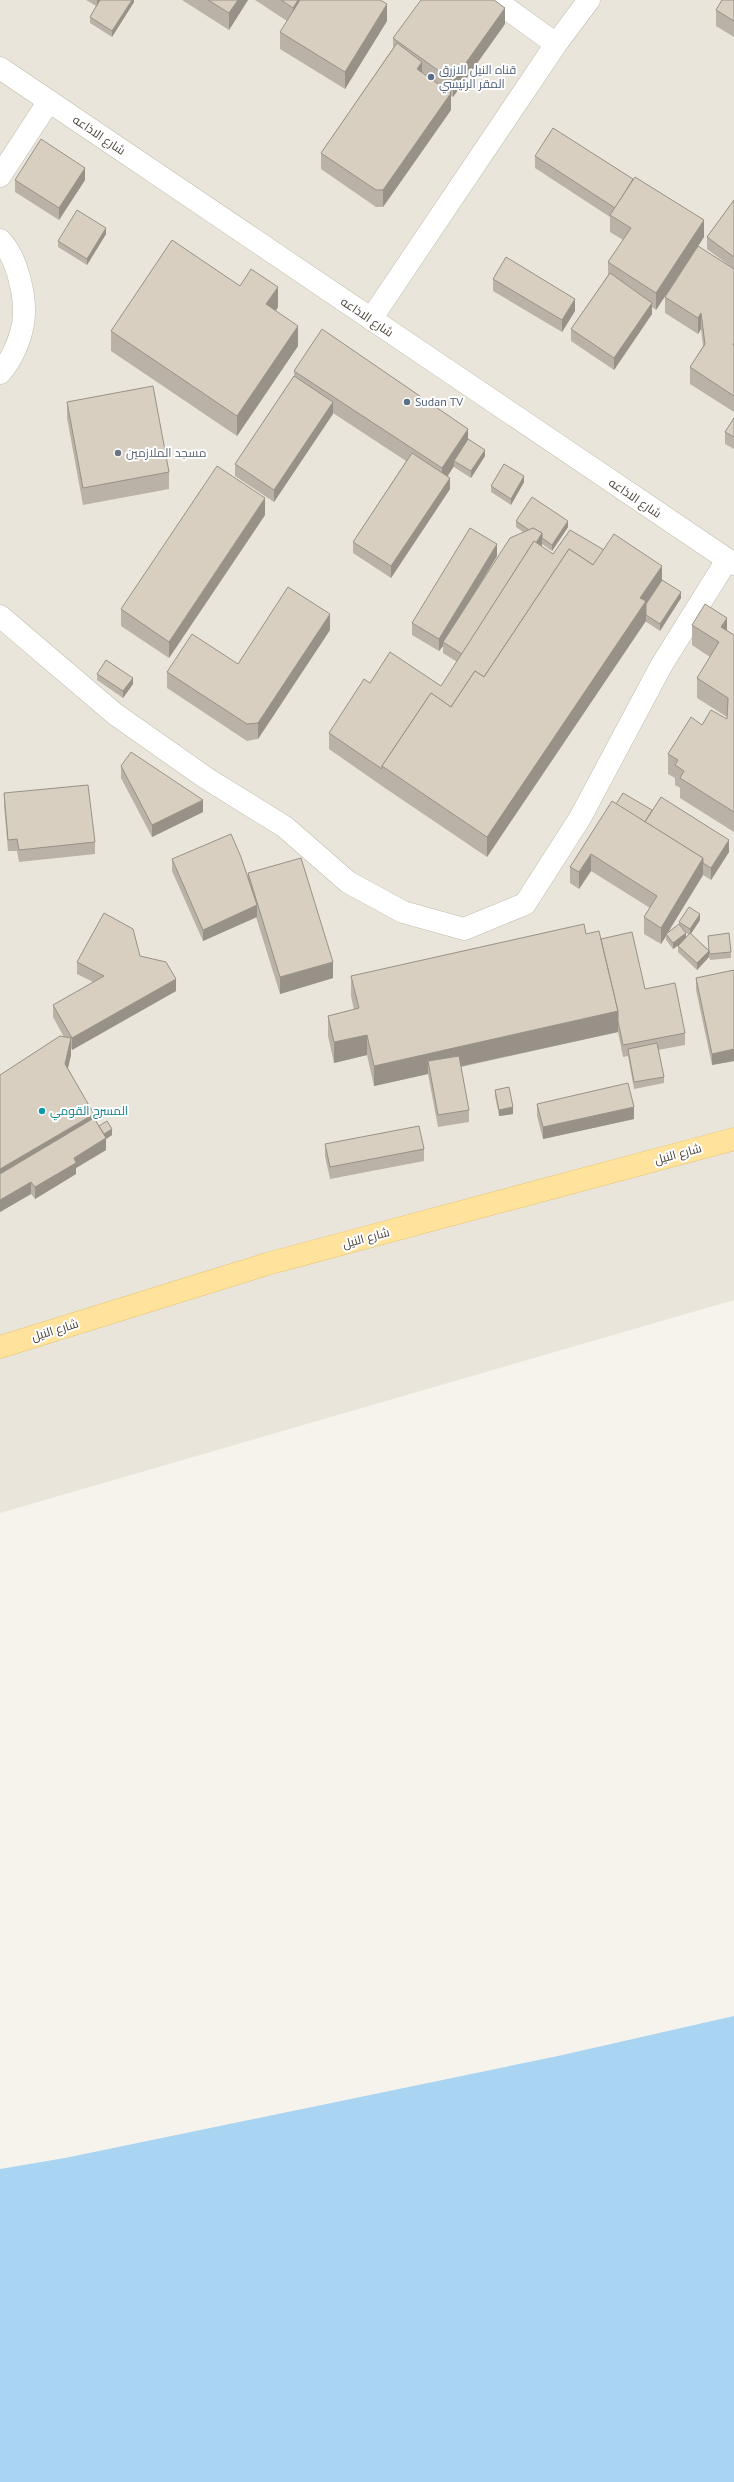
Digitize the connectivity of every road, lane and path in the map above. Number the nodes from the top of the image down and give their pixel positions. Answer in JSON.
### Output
{"nodes":[{"id":1,"x":495,"y":0,"type":"edge"},
{"id":2,"x":589,"y":0,"type":"edge"},
{"id":3,"x":556,"y":44,"type":"junction"},
{"id":4,"x":0,"y":68,"type":"edge"},
{"id":5,"x":49,"y":101,"type":"junction"},
{"id":6,"x":0,"y":176,"type":"edge"},
{"id":7,"x":0,"y":240,"type":"edge"},
{"id":8,"x":371,"y":319,"type":"junction"},
{"id":9,"x":0,"y":374,"type":"edge"},
{"id":10,"x":731,"y":562,"type":"edge"},
{"id":11,"x":0,"y":616,"type":"edge"},
{"id":12,"x":734,"y":1139,"type":"edge"},
{"id":13,"x":0,"y":1347,"type":"edge"}],
"edges":[{"from":1,"to":3,"type":"street"},
{"from":2,"to":3,"type":"street"},
{"from":3,"to":8,"type":"street"},
{"from":4,"to":5,"type":"street","name":"شارع الاذاعه"},
{"from":5,"to":6,"type":"street"},
{"from":5,"to":8,"type":"street","name":"شارع الاذاعه"},
{"from":7,"to":9,"type":"street"},
{"from":8,"to":10,"type":"street","name":"شارع الاذاعه"},
{"from":10,"to":11,"type":"street"},
{"from":12,"to":13,"type":"main road","name":"شارع النيل"}]}
